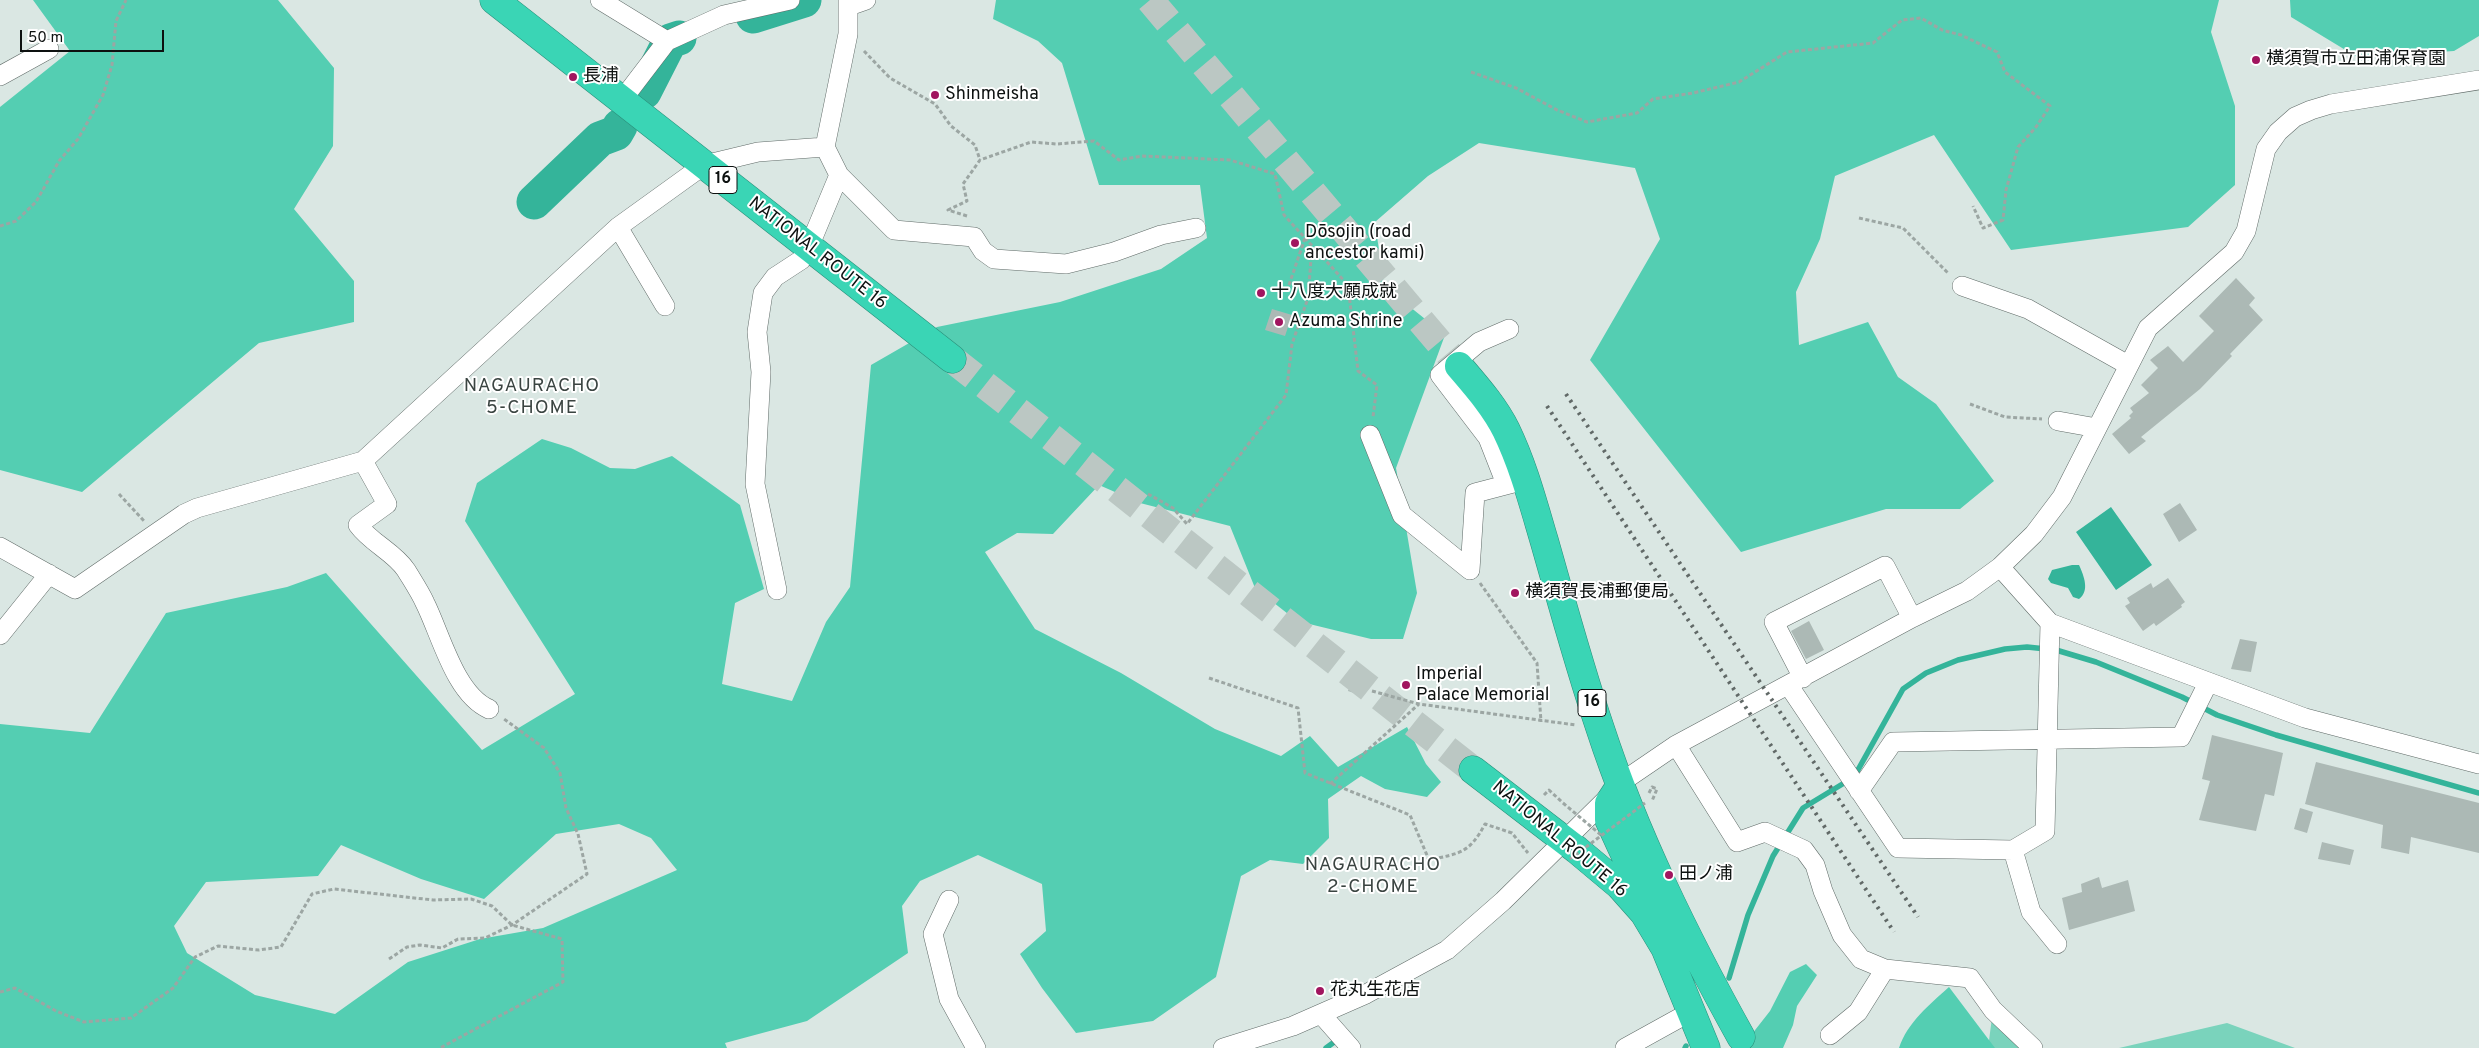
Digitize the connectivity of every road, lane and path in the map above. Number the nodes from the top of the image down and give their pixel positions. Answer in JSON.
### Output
{"nodes":[{"id":1,"x":126,"y":0,"type":"edge"},
{"id":2,"x":494,"y":0,"type":"edge"},
{"id":3,"x":600,"y":0,"type":"edge"},
{"id":4,"x":790,"y":0,"type":"edge"},
{"id":5,"x":854,"y":2,"type":"edge"},
{"id":6,"x":848,"y":34,"type":"junction"},
{"id":7,"x":667,"y":40,"type":"junction"},
{"id":8,"x":49,"y":49,"type":"dead end"},
{"id":9,"x":1471,"y":72,"type":"dead end"},
{"id":10,"x":0,"y":76,"type":"edge"},
{"id":11,"x":2479,"y":80,"type":"edge"},
{"id":12,"x":622,"y":100,"type":"junction"},
{"id":13,"x":825,"y":147,"type":"junction"},
{"id":14,"x":980,"y":160,"type":"junction"},
{"id":15,"x":704,"y":165,"type":"junction"},
{"id":16,"x":839,"y":175,"type":"junction"},
{"id":17,"x":1973,"y":206,"type":"dead end"},
{"id":18,"x":1860,"y":218,"type":"dead end"},
{"id":19,"x":0,"y":226,"type":"edge"},
{"id":20,"x":618,"y":227,"type":"junction"},
{"id":21,"x":1196,"y":228,"type":"dead end"},
{"id":22,"x":974,"y":237,"type":"junction"},
{"id":23,"x":1306,"y":238,"type":"junction"},
{"id":24,"x":1312,"y":246,"type":"junction"},
{"id":25,"x":809,"y":247,"type":"junction"},
{"id":26,"x":1289,"y":285,"type":"dead end"},
{"id":27,"x":1962,"y":286,"type":"joint"},
{"id":28,"x":664,"y":306,"type":"dead end"},
{"id":29,"x":1508,"y":329,"type":"dead end"},
{"id":30,"x":952,"y":359,"type":"tunnel mouth"},
{"id":31,"x":2128,"y":365,"type":"junction"},
{"id":32,"x":1459,"y":366,"type":"tunnel mouth"},
{"id":33,"x":1970,"y":404,"type":"dead end"},
{"id":34,"x":2058,"y":421,"type":"joint"},
{"id":35,"x":2097,"y":428,"type":"junction"},
{"id":36,"x":1370,"y":435,"type":"joint"},
{"id":37,"x":363,"y":461,"type":"junction"},
{"id":38,"x":1516,"y":482,"type":"junction"},
{"id":39,"x":119,"y":494,"type":"dead end"},
{"id":40,"x":1148,"y":494,"type":"dead end"},
{"id":41,"x":156,"y":534,"type":"junction"},
{"id":42,"x":0,"y":547,"type":"edge"},
{"id":43,"x":2000,"y":567,"type":"junction"},
{"id":44,"x":1470,"y":570,"type":"junction"},
{"id":45,"x":49,"y":574,"type":"junction"},
{"id":46,"x":777,"y":590,"type":"dead end"},
{"id":47,"x":1912,"y":618,"type":"junction"},
{"id":48,"x":2050,"y":623,"type":"junction"},
{"id":49,"x":0,"y":635,"type":"edge"},
{"id":50,"x":1209,"y":678,"type":"dead end"},
{"id":51,"x":1796,"y":682,"type":"junction"},
{"id":52,"x":2208,"y":683,"type":"junction"},
{"id":53,"x":1372,"y":691,"type":"dead end"},
{"id":54,"x":1419,"y":704,"type":"junction"},
{"id":55,"x":489,"y":709,"type":"joint"},
{"id":56,"x":1542,"y":722,"type":"junction"},
{"id":57,"x":1599,"y":728,"type":"junction"},
{"id":58,"x":2047,"y":741,"type":"junction"},
{"id":59,"x":1676,"y":744,"type":"junction"},
{"id":60,"x":2479,"y":764,"type":"edge"},
{"id":61,"x":1473,"y":770,"type":"tunnel mouth"},
{"id":62,"x":1330,"y":784,"type":"junction"},
{"id":63,"x":1620,"y":786,"type":"junction"},
{"id":64,"x":1859,"y":791,"type":"junction"},
{"id":65,"x":1550,"y":800,"type":"dead end"},
{"id":66,"x":1645,"y":803,"type":"dead end"},
{"id":67,"x":1601,"y":835,"type":"junction"},
{"id":68,"x":1567,"y":849,"type":"junction"},
{"id":69,"x":2012,"y":850,"type":"junction"},
{"id":70,"x":1538,"y":865,"type":"junction"},
{"id":71,"x":949,"y":900,"type":"dead end"},
{"id":72,"x":512,"y":925,"type":"junction"},
{"id":73,"x":2057,"y":944,"type":"dead end"},
{"id":74,"x":1665,"y":948,"type":"junction"},
{"id":75,"x":389,"y":959,"type":"dead end"},
{"id":76,"x":1884,"y":969,"type":"junction"},
{"id":77,"x":0,"y":992,"type":"edge"},
{"id":78,"x":1692,"y":1011,"type":"junction"},
{"id":79,"x":1321,"y":1014,"type":"junction"},
{"id":80,"x":1830,"y":1035,"type":"dead end"},
{"id":81,"x":1741,"y":1037,"type":"dead end"},
{"id":82,"x":440,"y":1048,"type":"edge"},
{"id":83,"x":976,"y":1048,"type":"edge"},
{"id":84,"x":1223,"y":1048,"type":"edge"},
{"id":85,"x":1351,"y":1048,"type":"edge"},
{"id":86,"x":1625,"y":1048,"type":"edge"},
{"id":87,"x":1706,"y":1048,"type":"edge"},
{"id":88,"x":2033,"y":1048,"type":"edge"}],
"edges":[{"from":1,"to":19,"type":"path"},
{"from":2,"to":12,"type":"highway","name":"NATIONAL ROUTE 16","number":"16"},
{"from":3,"to":7,"type":"street"},
{"from":4,"to":7,"type":"street"},
{"from":5,"to":6,"type":"street"},
{"from":6,"to":13,"type":"street"},
{"from":6,"to":14,"type":"path"},
{"from":7,"to":12,"type":"street"},
{"from":8,"to":10,"type":"street"},
{"from":9,"to":17,"type":"path"},
{"from":11,"to":31,"type":"street"},
{"from":12,"to":15,"type":"highway","name":"NATIONAL ROUTE 16","number":"16"},
{"from":13,"to":15,"type":"street"},
{"from":13,"to":16,"type":"street"},
{"from":14,"to":22,"type":"path"},
{"from":14,"to":23,"type":"path"},
{"from":15,"to":20,"type":"street"},
{"from":15,"to":25,"type":"highway","name":"NATIONAL ROUTE 16","number":"16"},
{"from":16,"to":22,"type":"street"},
{"from":16,"to":25,"type":"street"},
{"from":18,"to":27,"type":"path"},
{"from":20,"to":28,"type":"street"},
{"from":20,"to":37,"type":"street"},
{"from":21,"to":22,"type":"street"},
{"from":23,"to":24,"type":"path"},
{"from":23,"to":26,"type":"path"},
{"from":24,"to":36,"type":"path"},
{"from":24,"to":40,"type":"path"},
{"from":25,"to":30,"type":"highway","name":"NATIONAL ROUTE 16","number":"16"},
{"from":25,"to":46,"type":"street"},
{"from":27,"to":31,"type":"street"},
{"from":29,"to":38,"type":"street"},
{"from":31,"to":35,"type":"street"},
{"from":32,"to":38,"type":"highway","number":"16"},
{"from":33,"to":34,"type":"path"},
{"from":34,"to":35,"type":"street"},
{"from":35,"to":43,"type":"street"},
{"from":36,"to":44,"type":"street"},
{"from":37,"to":41,"type":"street"},
{"from":37,"to":55,"type":"street"},
{"from":38,"to":44,"type":"street"},
{"from":38,"to":57,"type":"highway","number":"16"},
{"from":39,"to":41,"type":"path"},
{"from":41,"to":45,"type":"street"},
{"from":42,"to":45,"type":"street"},
{"from":43,"to":47,"type":"street"},
{"from":43,"to":48,"type":"street"},
{"from":44,"to":56,"type":"path"},
{"from":45,"to":49,"type":"street"},
{"from":47,"to":51,"type":"street"},
{"from":47,"to":51,"type":"street"},
{"from":48,"to":52,"type":"street"},
{"from":48,"to":58,"type":"street"},
{"from":50,"to":62,"type":"path"},
{"from":51,"to":59,"type":"street"},
{"from":51,"to":64,"type":"street"},
{"from":52,"to":58,"type":"street"},
{"from":52,"to":60,"type":"street"},
{"from":53,"to":54,"type":"path"},
{"from":54,"to":56,"type":"path"},
{"from":54,"to":62,"type":"path"},
{"from":55,"to":72,"type":"path"},
{"from":56,"to":57,"type":"path"},
{"from":57,"to":63,"type":"highway","number":"16"},
{"from":58,"to":64,"type":"street"},
{"from":58,"to":69,"type":"street"},
{"from":59,"to":63,"type":"street"},
{"from":59,"to":76,"type":"street"},
{"from":61,"to":68,"type":"highway","name":"NATIONAL ROUTE 16"},
{"from":62,"to":70,"type":"path"},
{"from":63,"to":68,"type":"street"},
{"from":63,"to":74,"type":"highway"},
{"from":63,"to":81,"type":"highway","number":"16"},
{"from":64,"to":69,"type":"street"},
{"from":65,"to":67,"type":"path","bridge":true},
{"from":66,"to":67,"type":"path","bridge":true},
{"from":67,"to":68,"type":"path","bridge":true},
{"from":68,"to":70,"type":"street"},
{"from":68,"to":74,"type":"highway","name":"NATIONAL ROUTE 16"},
{"from":69,"to":73,"type":"street"},
{"from":70,"to":79,"type":"street"},
{"from":71,"to":83,"type":"street"},
{"from":72,"to":75,"type":"path"},
{"from":72,"to":77,"type":"path"},
{"from":72,"to":82,"type":"path"},
{"from":74,"to":78,"type":"highway","name":"NATIONAL ROUTE 16"},
{"from":76,"to":80,"type":"street"},
{"from":76,"to":88,"type":"street"},
{"from":78,"to":86,"type":"street"},
{"from":78,"to":87,"type":"highway","name":"NATIONAL ROUTE 16"},
{"from":79,"to":84,"type":"street"},
{"from":79,"to":85,"type":"street"}]}
